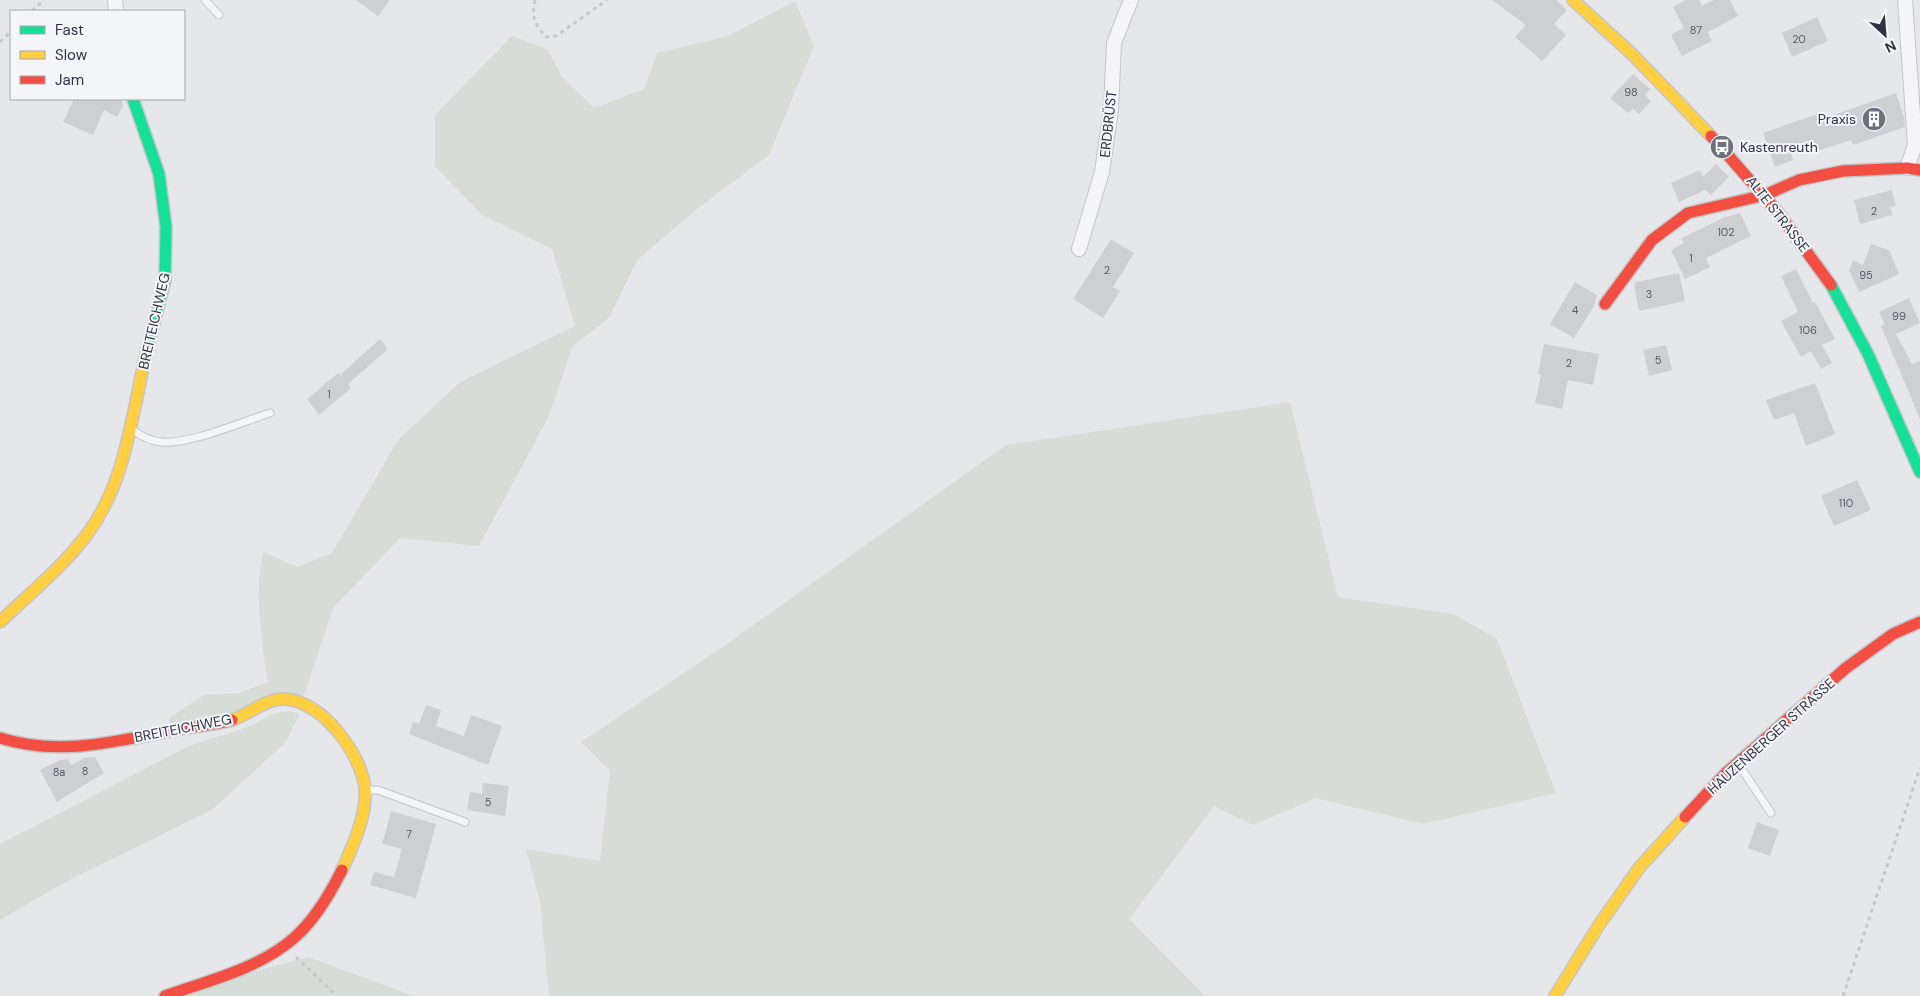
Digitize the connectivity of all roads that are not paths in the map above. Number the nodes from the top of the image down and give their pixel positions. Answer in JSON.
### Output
{"nodes":[{"id":1,"x":205,"y":0,"type":"edge"},
{"id":2,"x":1131,"y":0,"type":"edge"},
{"id":3,"x":1905,"y":0,"type":"edge"},
{"id":4,"x":1581,"y":2,"type":"edge"},
{"id":5,"x":219,"y":15,"type":"dead end"},
{"id":6,"x":134,"y":100,"type":"edge"},
{"id":7,"x":1914,"y":169,"type":"edge"},
{"id":8,"x":1765,"y":195,"type":"junction"},
{"id":9,"x":1079,"y":249,"type":"dead end"},
{"id":10,"x":1605,"y":304,"type":"dead end"},
{"id":11,"x":270,"y":413,"type":"dead end"},
{"id":12,"x":130,"y":428,"type":"junction"},
{"id":13,"x":1920,"y":472,"type":"edge"},
{"id":14,"x":0,"y":622,"type":"edge"},
{"id":15,"x":1920,"y":622,"type":"edge"},
{"id":16,"x":0,"y":738,"type":"edge"},
{"id":17,"x":1738,"y":762,"type":"junction"},
{"id":18,"x":365,"y":790,"type":"junction"},
{"id":19,"x":1771,"y":813,"type":"dead end"},
{"id":20,"x":465,"y":822,"type":"dead end"},
{"id":21,"x":165,"y":996,"type":"edge"},
{"id":22,"x":1555,"y":996,"type":"edge"}],
"edges":[{"from":1,"to":5,"type":"lane"},
{"from":2,"to":9,"type":"street","name":"ERDBRÜST"},
{"from":3,"to":7,"type":"street"},
{"from":4,"to":8,"type":"street","name":"ALTE STRASSE"},
{"from":6,"to":12,"type":"street","name":"BREITEICHWEG"},
{"from":7,"to":8,"type":"street"},
{"from":8,"to":10,"type":"street"},
{"from":8,"to":13,"type":"street","name":"ALTE STRASSE"},
{"from":11,"to":12,"type":"lane"},
{"from":12,"to":14,"type":"street","name":"BREITEICHWEG"},
{"from":15,"to":17,"type":"street","name":"HAUZENBERGER STRASSE"},
{"from":16,"to":18,"type":"street","name":"BREITEICHWEG"},
{"from":17,"to":19,"type":"lane"},
{"from":17,"to":22,"type":"street","name":"HAUZENBERGER STRASSE"},
{"from":18,"to":20,"type":"lane"},
{"from":18,"to":21,"type":"street"}]}
